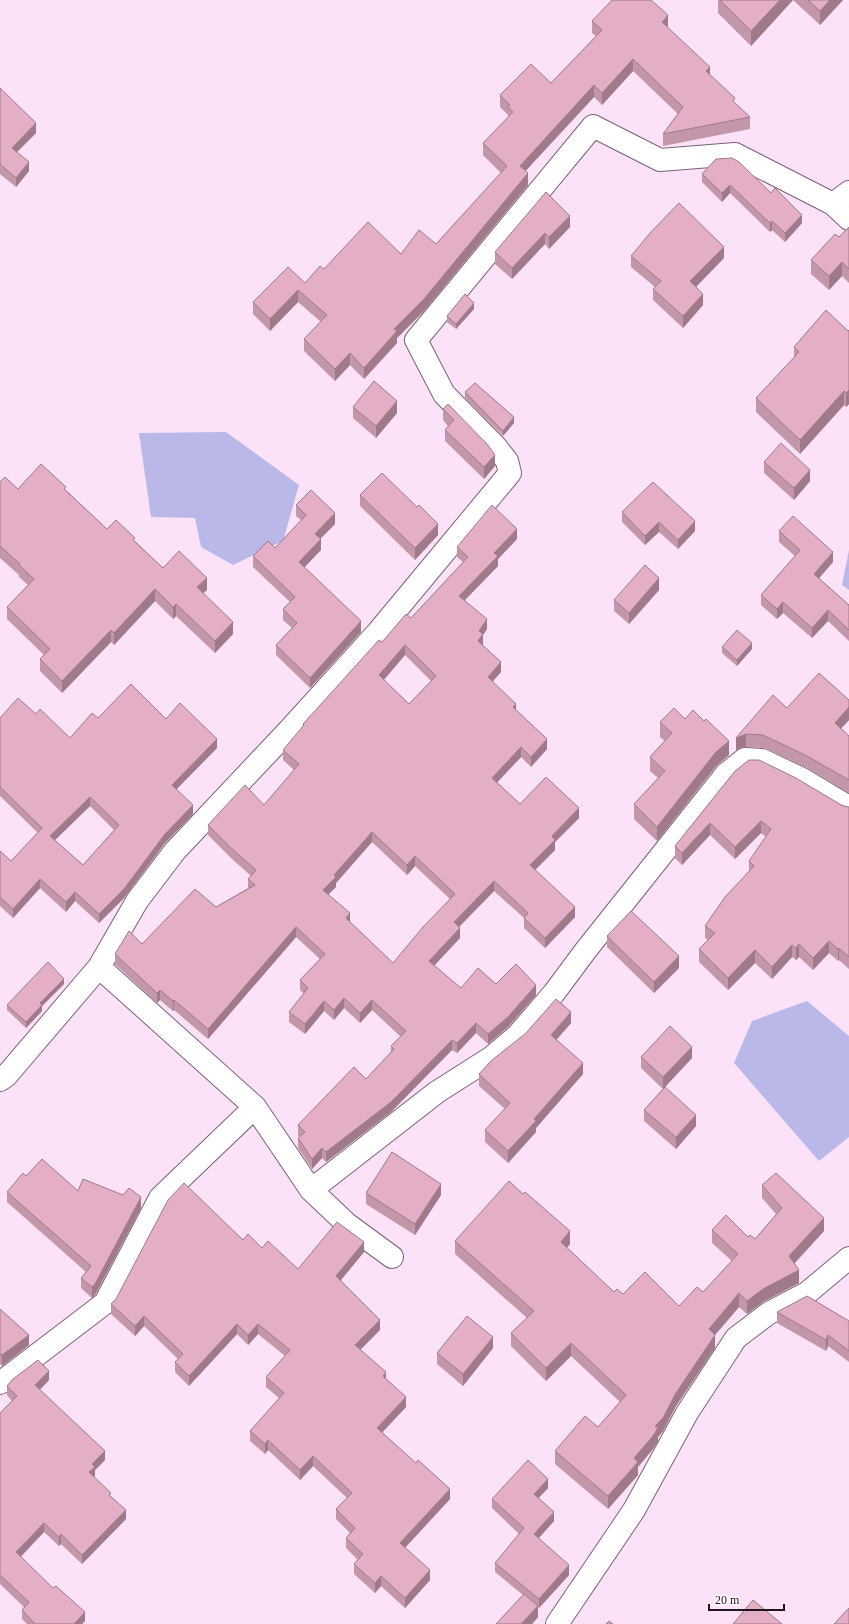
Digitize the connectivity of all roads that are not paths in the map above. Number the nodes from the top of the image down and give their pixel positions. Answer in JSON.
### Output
{"nodes":[{"id":1,"x":841,"y":198,"type":"edge"},
{"id":2,"x":849,"y":220,"type":"edge"},
{"id":3,"x":849,"y":807,"type":"edge"},
{"id":4,"x":99,"y":967,"type":"junction"},
{"id":5,"x":0,"y":1080,"type":"edge"},
{"id":6,"x":255,"y":1107,"type":"junction"},
{"id":7,"x":310,"y":1190,"type":"junction"},
{"id":8,"x":392,"y":1258,"type":"dead end"},
{"id":9,"x":849,"y":1258,"type":"edge"},
{"id":10,"x":0,"y":1383,"type":"edge"},
{"id":11,"x":557,"y":1624,"type":"edge"}],
"edges":[{"from":1,"to":2,"type":"street"},
{"from":1,"to":4,"type":"street"},
{"from":3,"to":7,"type":"street"},
{"from":4,"to":5,"type":"street"},
{"from":4,"to":6,"type":"street"},
{"from":6,"to":7,"type":"street"},
{"from":6,"to":10,"type":"street"},
{"from":7,"to":8,"type":"street"},
{"from":9,"to":11,"type":"street"}]}
